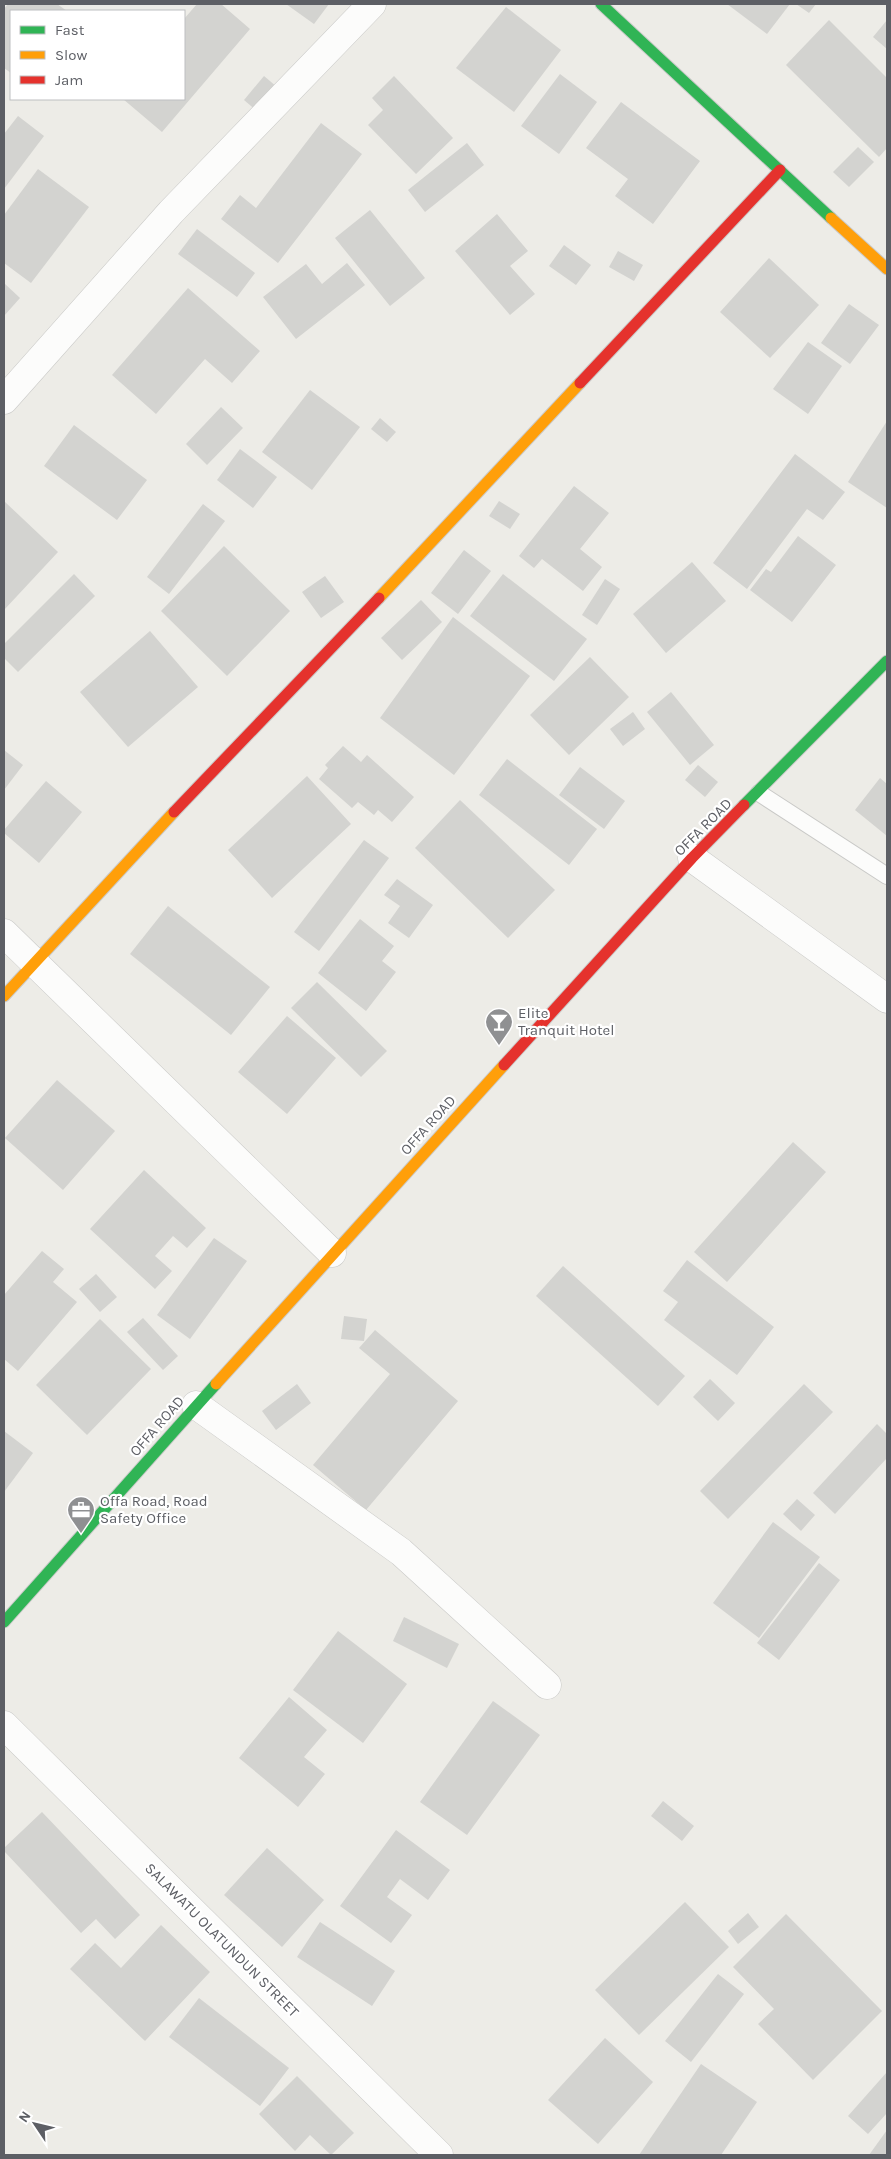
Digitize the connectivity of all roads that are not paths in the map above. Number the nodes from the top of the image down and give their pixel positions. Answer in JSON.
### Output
{"nodes":[{"id":1,"x":372,"y":4,"type":"edge"},
{"id":2,"x":601,"y":4,"type":"edge"},
{"id":3,"x":780,"y":170,"type":"junction"},
{"id":4,"x":887,"y":269,"type":"edge"},
{"id":5,"x":4,"y":400,"type":"edge"},
{"id":6,"x":887,"y":661,"type":"edge"},
{"id":7,"x":759,"y":792,"type":"junction"},
{"id":8,"x":692,"y":858,"type":"junction"},
{"id":9,"x":887,"y":876,"type":"edge"},
{"id":10,"x":4,"y":933,"type":"edge"},
{"id":11,"x":34,"y":963,"type":"junction"},
{"id":12,"x":4,"y":996,"type":"edge"},
{"id":13,"x":887,"y":999,"type":"edge"},
{"id":14,"x":332,"y":1253,"type":"junction"},
{"id":15,"x":196,"y":1405,"type":"junction"},
{"id":16,"x":4,"y":1622,"type":"edge"},
{"id":17,"x":547,"y":1685,"type":"dead end"},
{"id":18,"x":4,"y":1725,"type":"edge"},
{"id":19,"x":439,"y":2155,"type":"edge"}],
"edges":[{"from":1,"to":5,"type":"street"},
{"from":2,"to":3,"type":"street"},
{"from":3,"to":4,"type":"street"},
{"from":3,"to":11,"type":"street"},
{"from":6,"to":7,"type":"street","name":"OFFA ROAD"},
{"from":7,"to":8,"type":"street","name":"OFFA ROAD"},
{"from":7,"to":9,"type":"lane"},
{"from":8,"to":13,"type":"street"},
{"from":8,"to":14,"type":"street","name":"OFFA ROAD"},
{"from":10,"to":11,"type":"street"},
{"from":11,"to":12,"type":"street"},
{"from":11,"to":14,"type":"street"},
{"from":14,"to":15,"type":"street","name":"OFFA ROAD"},
{"from":15,"to":16,"type":"street","name":"OFFA ROAD"},
{"from":15,"to":17,"type":"street"},
{"from":18,"to":19,"type":"street","name":"SALAWATU OLATUNDUN STREET"}]}
